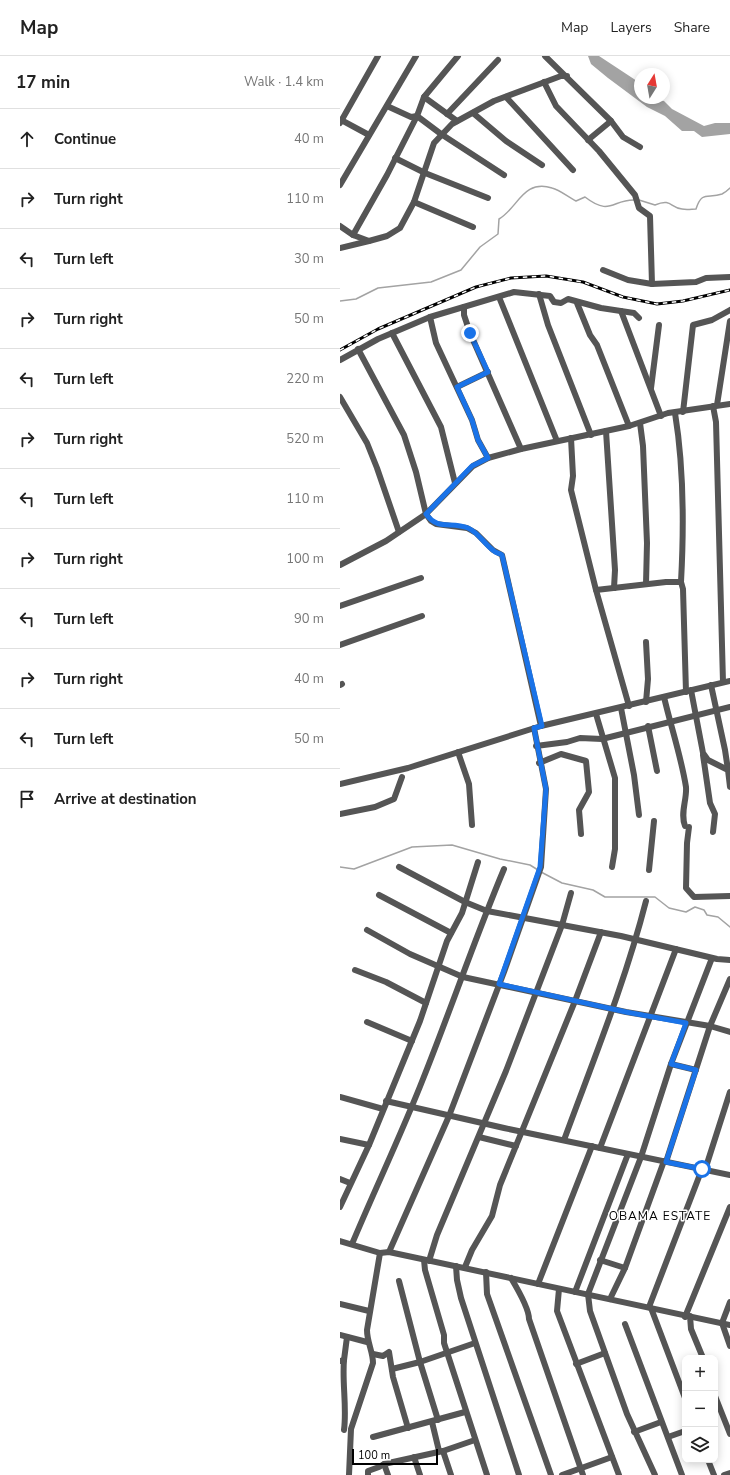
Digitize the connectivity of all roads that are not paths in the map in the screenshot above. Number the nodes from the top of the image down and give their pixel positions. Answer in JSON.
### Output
{"nodes":[{"id":1,"x":378,"y":56,"type":"edge"},
{"id":2,"x":416,"y":56,"type":"edge"},
{"id":3,"x":458,"y":56,"type":"edge"},
{"id":4,"x":545,"y":56,"type":"edge"},
{"id":5,"x":498,"y":60,"type":"dead end"},
{"id":6,"x":567,"y":76,"type":"junction"},
{"id":7,"x":544,"y":82,"type":"junction"},
{"id":8,"x":424,"y":97,"type":"junction"},
{"id":9,"x":506,"y":97,"type":"junction"},
{"id":10,"x":387,"y":106,"type":"junction"},
{"id":11,"x":473,"y":113,"type":"junction"},
{"id":12,"x":447,"y":114,"type":"junction"},
{"id":13,"x":417,"y":116,"type":"junction"},
{"id":14,"x":457,"y":121,"type":"junction"},
{"id":15,"x":611,"y":121,"type":"junction"},
{"id":16,"x":341,"y":122,"type":"edge"},
{"id":17,"x":441,"y":134,"type":"junction"},
{"id":18,"x":369,"y":135,"type":"junction"},
{"id":19,"x":588,"y":140,"type":"junction"},
{"id":20,"x":640,"y":147,"type":"dead end"},
{"id":21,"x":395,"y":158,"type":"junction"},
{"id":22,"x":542,"y":165,"type":"dead end"},
{"id":23,"x":573,"y":170,"type":"dead end"},
{"id":24,"x":425,"y":173,"type":"junction"},
{"id":25,"x":504,"y":174,"type":"dead end"},
{"id":26,"x":340,"y":186,"type":"edge"},
{"id":27,"x":488,"y":198,"type":"dead end"},
{"id":28,"x":414,"y":202,"type":"junction"},
{"id":29,"x":340,"y":226,"type":"edge"},
{"id":30,"x":473,"y":227,"type":"dead end"},
{"id":31,"x":353,"y":235,"type":"junction"},
{"id":32,"x":369,"y":241,"type":"junction"},
{"id":33,"x":340,"y":248,"type":"edge"},
{"id":34,"x":603,"y":270,"type":"dead end"},
{"id":35,"x":730,"y":277,"type":"edge"},
{"id":36,"x":652,"y":284,"type":"junction"},
{"id":37,"x":539,"y":294,"type":"junction"},
{"id":38,"x":499,"y":297,"type":"junction"},
{"id":39,"x":576,"y":303,"type":"junction"},
{"id":40,"x":464,"y":307,"type":"junction"},
{"id":41,"x":730,"y":310,"type":"edge"},
{"id":42,"x":621,"y":311,"type":"junction"},
{"id":43,"x":430,"y":317,"type":"junction"},
{"id":44,"x":639,"y":318,"type":"dead end"},
{"id":45,"x":730,"y":321,"type":"edge"},
{"id":46,"x":659,"y":325,"type":"dead end"},
{"id":47,"x":392,"y":333,"type":"junction"},
{"id":48,"x":358,"y":349,"type":"junction"},
{"id":49,"x":340,"y":360,"type":"edge"},
{"id":50,"x":488,"y":372,"type":"junction"},
{"id":51,"x":457,"y":387,"type":"junction"},
{"id":52,"x":651,"y":388,"type":"junction"},
{"id":53,"x":340,"y":396,"type":"edge"},
{"id":54,"x":730,"y":404,"type":"edge"},
{"id":55,"x":715,"y":406,"type":"junction"},
{"id":56,"x":682,"y":412,"type":"junction"},
{"id":57,"x":675,"y":413,"type":"junction"},
{"id":58,"x":661,"y":416,"type":"junction"},
{"id":59,"x":640,"y":423,"type":"junction"},
{"id":60,"x":629,"y":426,"type":"junction"},
{"id":61,"x":606,"y":431,"type":"junction"},
{"id":62,"x":591,"y":435,"type":"junction"},
{"id":63,"x":571,"y":438,"type":"junction"},
{"id":64,"x":557,"y":442,"type":"junction"},
{"id":65,"x":520,"y":449,"type":"junction"},
{"id":66,"x":488,"y":458,"type":"junction"},
{"id":67,"x":455,"y":483,"type":"junction"},
{"id":68,"x":426,"y":514,"type":"junction"},
{"id":69,"x":399,"y":532,"type":"junction"},
{"id":70,"x":340,"y":565,"type":"edge"},
{"id":71,"x":421,"y":578,"type":"dead end"},
{"id":72,"x":681,"y":582,"type":"junction"},
{"id":73,"x":646,"y":584,"type":"junction"},
{"id":74,"x":614,"y":588,"type":"junction"},
{"id":75,"x":596,"y":590,"type":"junction"},
{"id":76,"x":340,"y":606,"type":"edge"},
{"id":77,"x":422,"y":616,"type":"dead end"},
{"id":78,"x":646,"y":642,"type":"dead end"},
{"id":79,"x":340,"y":645,"type":"edge"},
{"id":80,"x":730,"y":680,"type":"edge"},
{"id":81,"x":723,"y":682,"type":"junction"},
{"id":82,"x":711,"y":685,"type":"junction"},
{"id":83,"x":689,"y":691,"type":"junction"},
{"id":84,"x":664,"y":697,"type":"junction"},
{"id":85,"x":646,"y":702,"type":"junction"},
{"id":86,"x":629,"y":706,"type":"junction"},
{"id":87,"x":730,"y":707,"type":"edge"},
{"id":88,"x":621,"y":708,"type":"junction"},
{"id":89,"x":716,"y":710,"type":"junction"},
{"id":90,"x":596,"y":714,"type":"junction"},
{"id":91,"x":695,"y":715,"type":"junction"},
{"id":92,"x":670,"y":721,"type":"junction"},
{"id":93,"x":542,"y":726,"type":"junction"},
{"id":94,"x":648,"y":726,"type":"junction"},
{"id":95,"x":534,"y":728,"type":"junction"},
{"id":96,"x":626,"y":732,"type":"junction"},
{"id":97,"x":602,"y":739,"type":"junction"},
{"id":98,"x":536,"y":746,"type":"junction"},
{"id":99,"x":458,"y":752,"type":"junction"},
{"id":100,"x":703,"y":753,"type":"junction"},
{"id":101,"x":539,"y":763,"type":"junction"},
{"id":102,"x":728,"y":770,"type":"junction"},
{"id":103,"x":657,"y":771,"type":"dead end"},
{"id":104,"x":402,"y":777,"type":"dead end"},
{"id":105,"x":340,"y":784,"type":"edge"},
{"id":106,"x":730,"y":787,"type":"edge"},
{"id":107,"x":340,"y":814,"type":"edge"},
{"id":108,"x":639,"y":816,"type":"dead end"},
{"id":109,"x":654,"y":821,"type":"dead end"},
{"id":110,"x":472,"y":825,"type":"dead end"},
{"id":111,"x":713,"y":832,"type":"dead end"},
{"id":112,"x":581,"y":834,"type":"dead end"},
{"id":113,"x":478,"y":862,"type":"dead end"},
{"id":114,"x":399,"y":867,"type":"dead end"},
{"id":115,"x":612,"y":867,"type":"dead end"},
{"id":116,"x":504,"y":869,"type":"dead end"},
{"id":117,"x":649,"y":870,"type":"dead end"},
{"id":118,"x":571,"y":893,"type":"dead end"},
{"id":119,"x":379,"y":895,"type":"dead end"},
{"id":120,"x":730,"y":896,"type":"edge"},
{"id":121,"x":646,"y":901,"type":"dead end"},
{"id":122,"x":465,"y":902,"type":"junction"},
{"id":123,"x":487,"y":911,"type":"junction"},
{"id":124,"x":523,"y":918,"type":"junction"},
{"id":125,"x":562,"y":925,"type":"junction"},
{"id":126,"x":367,"y":930,"type":"dead end"},
{"id":127,"x":601,"y":932,"type":"junction"},
{"id":128,"x":451,"y":933,"type":"junction"},
{"id":129,"x":636,"y":939,"type":"junction"},
{"id":130,"x":676,"y":949,"type":"junction"},
{"id":131,"x":712,"y":958,"type":"junction"},
{"id":132,"x":730,"y":960,"type":"edge"},
{"id":133,"x":439,"y":966,"type":"junction"},
{"id":134,"x":355,"y":970,"type":"dead end"},
{"id":135,"x":463,"y":977,"type":"junction"},
{"id":136,"x":730,"y":979,"type":"edge"},
{"id":137,"x":499,"y":984,"type":"junction"},
{"id":138,"x":536,"y":992,"type":"junction"},
{"id":139,"x":576,"y":1001,"type":"junction"},
{"id":140,"x":426,"y":1003,"type":"junction"},
{"id":141,"x":613,"y":1009,"type":"junction"},
{"id":142,"x":649,"y":1016,"type":"junction"},
{"id":143,"x":367,"y":1022,"type":"dead end"},
{"id":144,"x":686,"y":1023,"type":"junction"},
{"id":145,"x":710,"y":1026,"type":"junction"},
{"id":146,"x":730,"y":1032,"type":"edge"},
{"id":147,"x":412,"y":1041,"type":"junction"},
{"id":148,"x":671,"y":1064,"type":"junction"},
{"id":149,"x":696,"y":1070,"type":"junction"},
{"id":150,"x":730,"y":1092,"type":"edge"},
{"id":151,"x":340,"y":1098,"type":"edge"},
{"id":152,"x":386,"y":1101,"type":"junction"},
{"id":153,"x":411,"y":1107,"type":"junction"},
{"id":154,"x":383,"y":1109,"type":"junction"},
{"id":155,"x":449,"y":1116,"type":"junction"},
{"id":156,"x":485,"y":1123,"type":"junction"},
{"id":157,"x":523,"y":1132,"type":"junction"},
{"id":158,"x":479,"y":1137,"type":"junction"},
{"id":159,"x":340,"y":1139,"type":"edge"},
{"id":160,"x":564,"y":1140,"type":"junction"},
{"id":161,"x":369,"y":1145,"type":"junction"},
{"id":162,"x":516,"y":1146,"type":"junction"},
{"id":163,"x":592,"y":1146,"type":"junction"},
{"id":164,"x":600,"y":1148,"type":"junction"},
{"id":165,"x":628,"y":1154,"type":"junction"},
{"id":166,"x":641,"y":1156,"type":"junction"},
{"id":167,"x":665,"y":1162,"type":"junction"},
{"id":168,"x":704,"y":1170,"type":"junction"},
{"id":169,"x":730,"y":1175,"type":"edge"},
{"id":170,"x":340,"y":1179,"type":"edge"},
{"id":171,"x":350,"y":1183,"type":"junction"},
{"id":172,"x":340,"y":1207,"type":"edge"},
{"id":173,"x":730,"y":1207,"type":"edge"},
{"id":174,"x":340,"y":1241,"type":"edge"},
{"id":175,"x":352,"y":1244,"type":"junction"},
{"id":176,"x":389,"y":1252,"type":"junction"},
{"id":177,"x":380,"y":1253,"type":"junction"},
{"id":178,"x":427,"y":1260,"type":"junction"},
{"id":179,"x":600,"y":1260,"type":"junction"},
{"id":180,"x":456,"y":1266,"type":"junction"},
{"id":181,"x":465,"y":1267,"type":"junction"},
{"id":182,"x":625,"y":1268,"type":"junction"},
{"id":183,"x":486,"y":1272,"type":"junction"},
{"id":184,"x":511,"y":1278,"type":"junction"},
{"id":185,"x":399,"y":1282,"type":"dead end"},
{"id":186,"x":538,"y":1284,"type":"junction"},
{"id":187,"x":559,"y":1289,"type":"junction"},
{"id":188,"x":575,"y":1292,"type":"junction"},
{"id":189,"x":588,"y":1294,"type":"junction"},
{"id":190,"x":610,"y":1299,"type":"junction"},
{"id":191,"x":730,"y":1302,"type":"edge"},
{"id":192,"x":340,"y":1304,"type":"edge"},
{"id":193,"x":650,"y":1308,"type":"junction"},
{"id":194,"x":369,"y":1311,"type":"junction"},
{"id":195,"x":688,"y":1316,"type":"junction"},
{"id":196,"x":722,"y":1323,"type":"junction"},
{"id":197,"x":625,"y":1324,"type":"dead end"},
{"id":198,"x":730,"y":1325,"type":"edge"},
{"id":199,"x":340,"y":1335,"type":"edge"},
{"id":200,"x":347,"y":1337,"type":"junction"},
{"id":201,"x":367,"y":1342,"type":"junction"},
{"id":202,"x":475,"y":1344,"type":"junction"},
{"id":203,"x":730,"y":1346,"type":"edge"},
{"id":204,"x":447,"y":1352,"type":"junction"},
{"id":205,"x":604,"y":1353,"type":"junction"},
{"id":206,"x":373,"y":1354,"type":"junction"},
{"id":207,"x":701,"y":1355,"type":"edge"},
{"id":208,"x":342,"y":1360,"type":"edge"},
{"id":209,"x":420,"y":1362,"type":"junction"},
{"id":210,"x":576,"y":1364,"type":"junction"},
{"id":211,"x":392,"y":1369,"type":"junction"},
{"id":212,"x":682,"y":1391,"type":"edge"},
{"id":213,"x":342,"y":1395,"type":"edge"},
{"id":214,"x":718,"y":1404,"type":"edge"},
{"id":215,"x":465,"y":1412,"type":"junction"},
{"id":216,"x":435,"y":1421,"type":"junction"},
{"id":217,"x":662,"y":1422,"type":"junction"},
{"id":218,"x":408,"y":1428,"type":"junction"},
{"id":219,"x":345,"y":1430,"type":"edge"},
{"id":220,"x":634,"y":1432,"type":"junction"},
{"id":221,"x":682,"y":1432,"type":"edge"},
{"id":222,"x":730,"y":1434,"type":"edge"},
{"id":223,"x":668,"y":1437,"type":"junction"},
{"id":224,"x":373,"y":1438,"type":"dead end"},
{"id":225,"x":475,"y":1440,"type":"junction"},
{"id":226,"x":441,"y":1451,"type":"junction"},
{"id":227,"x":414,"y":1457,"type":"junction"},
{"id":228,"x":612,"y":1457,"type":"junction"},
{"id":229,"x":709,"y":1463,"type":"edge"},
{"id":230,"x":384,"y":1464,"type":"junction"},
{"id":231,"x":582,"y":1472,"type":"edge"},
{"id":232,"x":730,"y":1473,"type":"edge"},
{"id":233,"x":350,"y":1475,"type":"edge"},
{"id":234,"x":368,"y":1475,"type":"edge"},
{"id":235,"x":388,"y":1475,"type":"edge"},
{"id":236,"x":420,"y":1475,"type":"edge"},
{"id":237,"x":451,"y":1475,"type":"edge"},
{"id":238,"x":487,"y":1475,"type":"edge"},
{"id":239,"x":520,"y":1475,"type":"edge"},
{"id":240,"x":551,"y":1475,"type":"edge"},
{"id":241,"x":562,"y":1475,"type":"edge"},
{"id":242,"x":619,"y":1475,"type":"edge"},
{"id":243,"x":655,"y":1475,"type":"edge"},
{"id":244,"x":682,"y":1475,"type":"edge"},
{"id":245,"x":714,"y":1475,"type":"edge"},
{"id":246,"x":724,"y":1475,"type":"edge"}],
"edges":[{"from":1,"to":16,"type":"street"},
{"from":2,"to":10,"type":"street"},
{"from":3,"to":8,"type":"street"},
{"from":4,"to":6,"type":"street"},
{"from":5,"to":12,"type":"street"},
{"from":6,"to":7,"type":"street"},
{"from":6,"to":15,"type":"street"},
{"from":7,"to":9,"type":"street"},
{"from":7,"to":19,"type":"street"},
{"from":8,"to":12,"type":"street"},
{"from":8,"to":13,"type":"street"},
{"from":9,"to":11,"type":"street"},
{"from":9,"to":23,"type":"street"},
{"from":10,"to":13,"type":"street"},
{"from":10,"to":18,"type":"street"},
{"from":11,"to":14,"type":"street"},
{"from":11,"to":22,"type":"street"},
{"from":12,"to":14,"type":"street"},
{"from":13,"to":17,"type":"street"},
{"from":13,"to":21,"type":"street"},
{"from":14,"to":17,"type":"street"},
{"from":15,"to":19,"type":"street"},
{"from":15,"to":20,"type":"street"},
{"from":16,"to":18,"type":"street"},
{"from":17,"to":24,"type":"street"},
{"from":17,"to":25,"type":"street"},
{"from":18,"to":26,"type":"street"},
{"from":19,"to":36,"type":"street"},
{"from":21,"to":24,"type":"street"},
{"from":21,"to":31,"type":"street"},
{"from":24,"to":27,"type":"street"},
{"from":24,"to":28,"type":"street"},
{"from":28,"to":30,"type":"street"},
{"from":28,"to":32,"type":"street"},
{"from":29,"to":31,"type":"street"},
{"from":31,"to":32,"type":"street"},
{"from":32,"to":33,"type":"street"},
{"from":34,"to":36,"type":"street"},
{"from":35,"to":36,"type":"street"},
{"from":37,"to":38,"type":"street"},
{"from":37,"to":39,"type":"street"},
{"from":37,"to":62,"type":"street"},
{"from":38,"to":40,"type":"street"},
{"from":38,"to":64,"type":"street"},
{"from":39,"to":42,"type":"street"},
{"from":39,"to":60,"type":"street"},
{"from":40,"to":43,"type":"street"},
{"from":40,"to":50,"type":"street"},
{"from":41,"to":56,"type":"street"},
{"from":42,"to":44,"type":"street"},
{"from":42,"to":52,"type":"street"},
{"from":43,"to":47,"type":"street"},
{"from":43,"to":51,"type":"street"},
{"from":45,"to":55,"type":"street"},
{"from":46,"to":52,"type":"street"},
{"from":47,"to":48,"type":"street"},
{"from":47,"to":67,"type":"street"},
{"from":48,"to":49,"type":"street"},
{"from":48,"to":68,"type":"street"},
{"from":50,"to":51,"type":"street"},
{"from":50,"to":65,"type":"street"},
{"from":51,"to":66,"type":"street"},
{"from":52,"to":58,"type":"street"},
{"from":53,"to":69,"type":"street"},
{"from":54,"to":55,"type":"street"},
{"from":55,"to":56,"type":"street"},
{"from":55,"to":81,"type":"street"},
{"from":56,"to":57,"type":"street"},
{"from":57,"to":58,"type":"street"},
{"from":57,"to":72,"type":"street"},
{"from":58,"to":59,"type":"street"},
{"from":59,"to":60,"type":"street"},
{"from":59,"to":73,"type":"street"},
{"from":60,"to":61,"type":"street"},
{"from":61,"to":62,"type":"street"},
{"from":61,"to":74,"type":"street"},
{"from":62,"to":63,"type":"street"},
{"from":63,"to":64,"type":"street"},
{"from":63,"to":75,"type":"street"},
{"from":64,"to":65,"type":"street"},
{"from":65,"to":66,"type":"street"},
{"from":66,"to":67,"type":"street"},
{"from":67,"to":68,"type":"street"},
{"from":68,"to":69,"type":"street"},
{"from":68,"to":93,"type":"street"},
{"from":69,"to":70,"type":"street"},
{"from":71,"to":76,"type":"street"},
{"from":72,"to":73,"type":"street"},
{"from":72,"to":83,"type":"street"},
{"from":73,"to":74,"type":"street"},
{"from":74,"to":75,"type":"street"},
{"from":75,"to":86,"type":"street"},
{"from":77,"to":79,"type":"street"},
{"from":78,"to":85,"type":"street"},
{"from":80,"to":81,"type":"street"},
{"from":81,"to":82,"type":"street"},
{"from":82,"to":83,"type":"street"},
{"from":82,"to":89,"type":"street"},
{"from":83,"to":84,"type":"street"},
{"from":83,"to":91,"type":"street"},
{"from":84,"to":85,"type":"street"},
{"from":84,"to":92,"type":"street"},
{"from":85,"to":86,"type":"street"},
{"from":86,"to":88,"type":"street"},
{"from":87,"to":89,"type":"street"},
{"from":88,"to":90,"type":"street"},
{"from":88,"to":96,"type":"street"},
{"from":89,"to":91,"type":"street"},
{"from":89,"to":102,"type":"street"},
{"from":90,"to":93,"type":"street"},
{"from":90,"to":97,"type":"street"},
{"from":91,"to":92,"type":"street"},
{"from":91,"to":100,"type":"street"},
{"from":92,"to":94,"type":"street"},
{"from":92,"to":120,"type":"street"},
{"from":93,"to":95,"type":"street"},
{"from":94,"to":96,"type":"street"},
{"from":94,"to":103,"type":"street"},
{"from":95,"to":98,"type":"street"},
{"from":95,"to":99,"type":"street"},
{"from":96,"to":97,"type":"street"},
{"from":96,"to":108,"type":"street"},
{"from":97,"to":98,"type":"street"},
{"from":97,"to":115,"type":"street"},
{"from":98,"to":101,"type":"street"},
{"from":99,"to":105,"type":"street"},
{"from":99,"to":110,"type":"street"},
{"from":100,"to":102,"type":"street"},
{"from":100,"to":111,"type":"street"},
{"from":101,"to":112,"type":"street"},
{"from":101,"to":124,"type":"street"},
{"from":102,"to":106,"type":"street"},
{"from":104,"to":107,"type":"street"},
{"from":109,"to":117,"type":"street"},
{"from":113,"to":122,"type":"street"},
{"from":114,"to":122,"type":"street"},
{"from":116,"to":123,"type":"street"},
{"from":118,"to":125,"type":"street"},
{"from":119,"to":128,"type":"street"},
{"from":121,"to":129,"type":"street"},
{"from":122,"to":123,"type":"street"},
{"from":122,"to":128,"type":"street"},
{"from":123,"to":124,"type":"street"},
{"from":123,"to":135,"type":"street"},
{"from":124,"to":125,"type":"street"},
{"from":124,"to":137,"type":"street"},
{"from":125,"to":127,"type":"street"},
{"from":125,"to":138,"type":"street"},
{"from":126,"to":133,"type":"street"},
{"from":127,"to":129,"type":"street"},
{"from":127,"to":139,"type":"street"},
{"from":128,"to":133,"type":"street"},
{"from":129,"to":130,"type":"street"},
{"from":129,"to":141,"type":"street"},
{"from":130,"to":131,"type":"street"},
{"from":130,"to":142,"type":"street"},
{"from":131,"to":132,"type":"street"},
{"from":131,"to":144,"type":"street"},
{"from":133,"to":135,"type":"street"},
{"from":133,"to":140,"type":"street"},
{"from":134,"to":140,"type":"street"},
{"from":135,"to":137,"type":"street"},
{"from":135,"to":153,"type":"street"},
{"from":136,"to":145,"type":"street"},
{"from":137,"to":138,"type":"street"},
{"from":137,"to":155,"type":"street"},
{"from":138,"to":139,"type":"street"},
{"from":138,"to":156,"type":"street"},
{"from":139,"to":141,"type":"street"},
{"from":139,"to":157,"type":"street"},
{"from":140,"to":147,"type":"street"},
{"from":141,"to":142,"type":"street"},
{"from":141,"to":160,"type":"street"},
{"from":142,"to":144,"type":"street"},
{"from":142,"to":164,"type":"street"},
{"from":143,"to":147,"type":"street"},
{"from":144,"to":145,"type":"street"},
{"from":144,"to":148,"type":"street"},
{"from":145,"to":146,"type":"street"},
{"from":145,"to":149,"type":"street"},
{"from":147,"to":152,"type":"street"},
{"from":148,"to":149,"type":"street"},
{"from":148,"to":166,"type":"street"},
{"from":149,"to":167,"type":"street"},
{"from":150,"to":168,"type":"street"},
{"from":151,"to":154,"type":"street"},
{"from":152,"to":153,"type":"street"},
{"from":152,"to":154,"type":"street"},
{"from":153,"to":155,"type":"street"},
{"from":153,"to":175,"type":"street"},
{"from":154,"to":161,"type":"street"},
{"from":155,"to":156,"type":"street"},
{"from":155,"to":176,"type":"street"},
{"from":156,"to":157,"type":"street"},
{"from":156,"to":158,"type":"street"},
{"from":157,"to":160,"type":"street"},
{"from":157,"to":162,"type":"street"},
{"from":158,"to":162,"type":"street"},
{"from":158,"to":178,"type":"street"},
{"from":159,"to":161,"type":"street"},
{"from":160,"to":163,"type":"street"},
{"from":161,"to":171,"type":"street"},
{"from":162,"to":181,"type":"street"},
{"from":163,"to":164,"type":"street"},
{"from":163,"to":186,"type":"street"},
{"from":164,"to":165,"type":"street"},
{"from":165,"to":166,"type":"street"},
{"from":165,"to":188,"type":"street"},
{"from":166,"to":167,"type":"street"},
{"from":166,"to":179,"type":"street"},
{"from":167,"to":168,"type":"street"},
{"from":167,"to":182,"type":"street"},
{"from":168,"to":169,"type":"street"},
{"from":168,"to":193,"type":"street"},
{"from":170,"to":171,"type":"street"},
{"from":171,"to":172,"type":"street"},
{"from":173,"to":195,"type":"street"},
{"from":174,"to":175,"type":"street"},
{"from":175,"to":177,"type":"street"},
{"from":176,"to":177,"type":"street"},
{"from":176,"to":178,"type":"street"},
{"from":177,"to":194,"type":"street"},
{"from":178,"to":180,"type":"street"},
{"from":178,"to":204,"type":"street"},
{"from":179,"to":182,"type":"street"},
{"from":179,"to":189,"type":"street"},
{"from":180,"to":181,"type":"street"},
{"from":180,"to":202,"type":"street"},
{"from":181,"to":183,"type":"street"},
{"from":182,"to":190,"type":"street"},
{"from":183,"to":184,"type":"street"},
{"from":183,"to":240,"type":"street"},
{"from":184,"to":186,"type":"street"},
{"from":184,"to":231,"type":"street"},
{"from":185,"to":209,"type":"street"},
{"from":186,"to":187,"type":"street"},
{"from":187,"to":188,"type":"street"},
{"from":187,"to":210,"type":"street"},
{"from":188,"to":189,"type":"street"},
{"from":189,"to":190,"type":"street"},
{"from":189,"to":205,"type":"street"},
{"from":190,"to":193,"type":"street"},
{"from":191,"to":196,"type":"street"},
{"from":192,"to":194,"type":"street"},
{"from":193,"to":195,"type":"street"},
{"from":193,"to":212,"type":"street"},
{"from":194,"to":201,"type":"street"},
{"from":195,"to":196,"type":"street"},
{"from":195,"to":207,"type":"street"},
{"from":196,"to":198,"type":"street"},
{"from":196,"to":203,"type":"street"},
{"from":197,"to":217,"type":"street"},
{"from":199,"to":200,"type":"street"},
{"from":200,"to":201,"type":"street"},
{"from":200,"to":208,"type":"street"},
{"from":201,"to":206,"type":"street"},
{"from":202,"to":204,"type":"street"},
{"from":202,"to":239,"type":"street"},
{"from":204,"to":209,"type":"street"},
{"from":204,"to":215,"type":"street"},
{"from":205,"to":210,"type":"street"},
{"from":205,"to":220,"type":"street"},
{"from":206,"to":211,"type":"street"},
{"from":206,"to":219,"type":"street"},
{"from":208,"to":213,"type":"street"},
{"from":209,"to":211,"type":"street"},
{"from":209,"to":216,"type":"street"},
{"from":210,"to":228,"type":"street"},
{"from":211,"to":218,"type":"street"},
{"from":213,"to":219,"type":"street"},
{"from":214,"to":222,"type":"street"},
{"from":215,"to":216,"type":"street"},
{"from":215,"to":225,"type":"street"},
{"from":216,"to":218,"type":"street"},
{"from":216,"to":226,"type":"street"},
{"from":217,"to":220,"type":"street"},
{"from":217,"to":223,"type":"street"},
{"from":218,"to":224,"type":"street"},
{"from":219,"to":233,"type":"street"},
{"from":220,"to":243,"type":"street"},
{"from":221,"to":223,"type":"street"},
{"from":223,"to":244,"type":"street"},
{"from":225,"to":226,"type":"street"},
{"from":225,"to":238,"type":"street"},
{"from":226,"to":227,"type":"street"},
{"from":226,"to":237,"type":"street"},
{"from":227,"to":230,"type":"street"},
{"from":227,"to":236,"type":"street"},
{"from":228,"to":231,"type":"street"},
{"from":228,"to":242,"type":"street"},
{"from":229,"to":245,"type":"street"},
{"from":230,"to":234,"type":"street"},
{"from":230,"to":235,"type":"street"},
{"from":231,"to":241,"type":"street"},
{"from":232,"to":246,"type":"street"}]}
